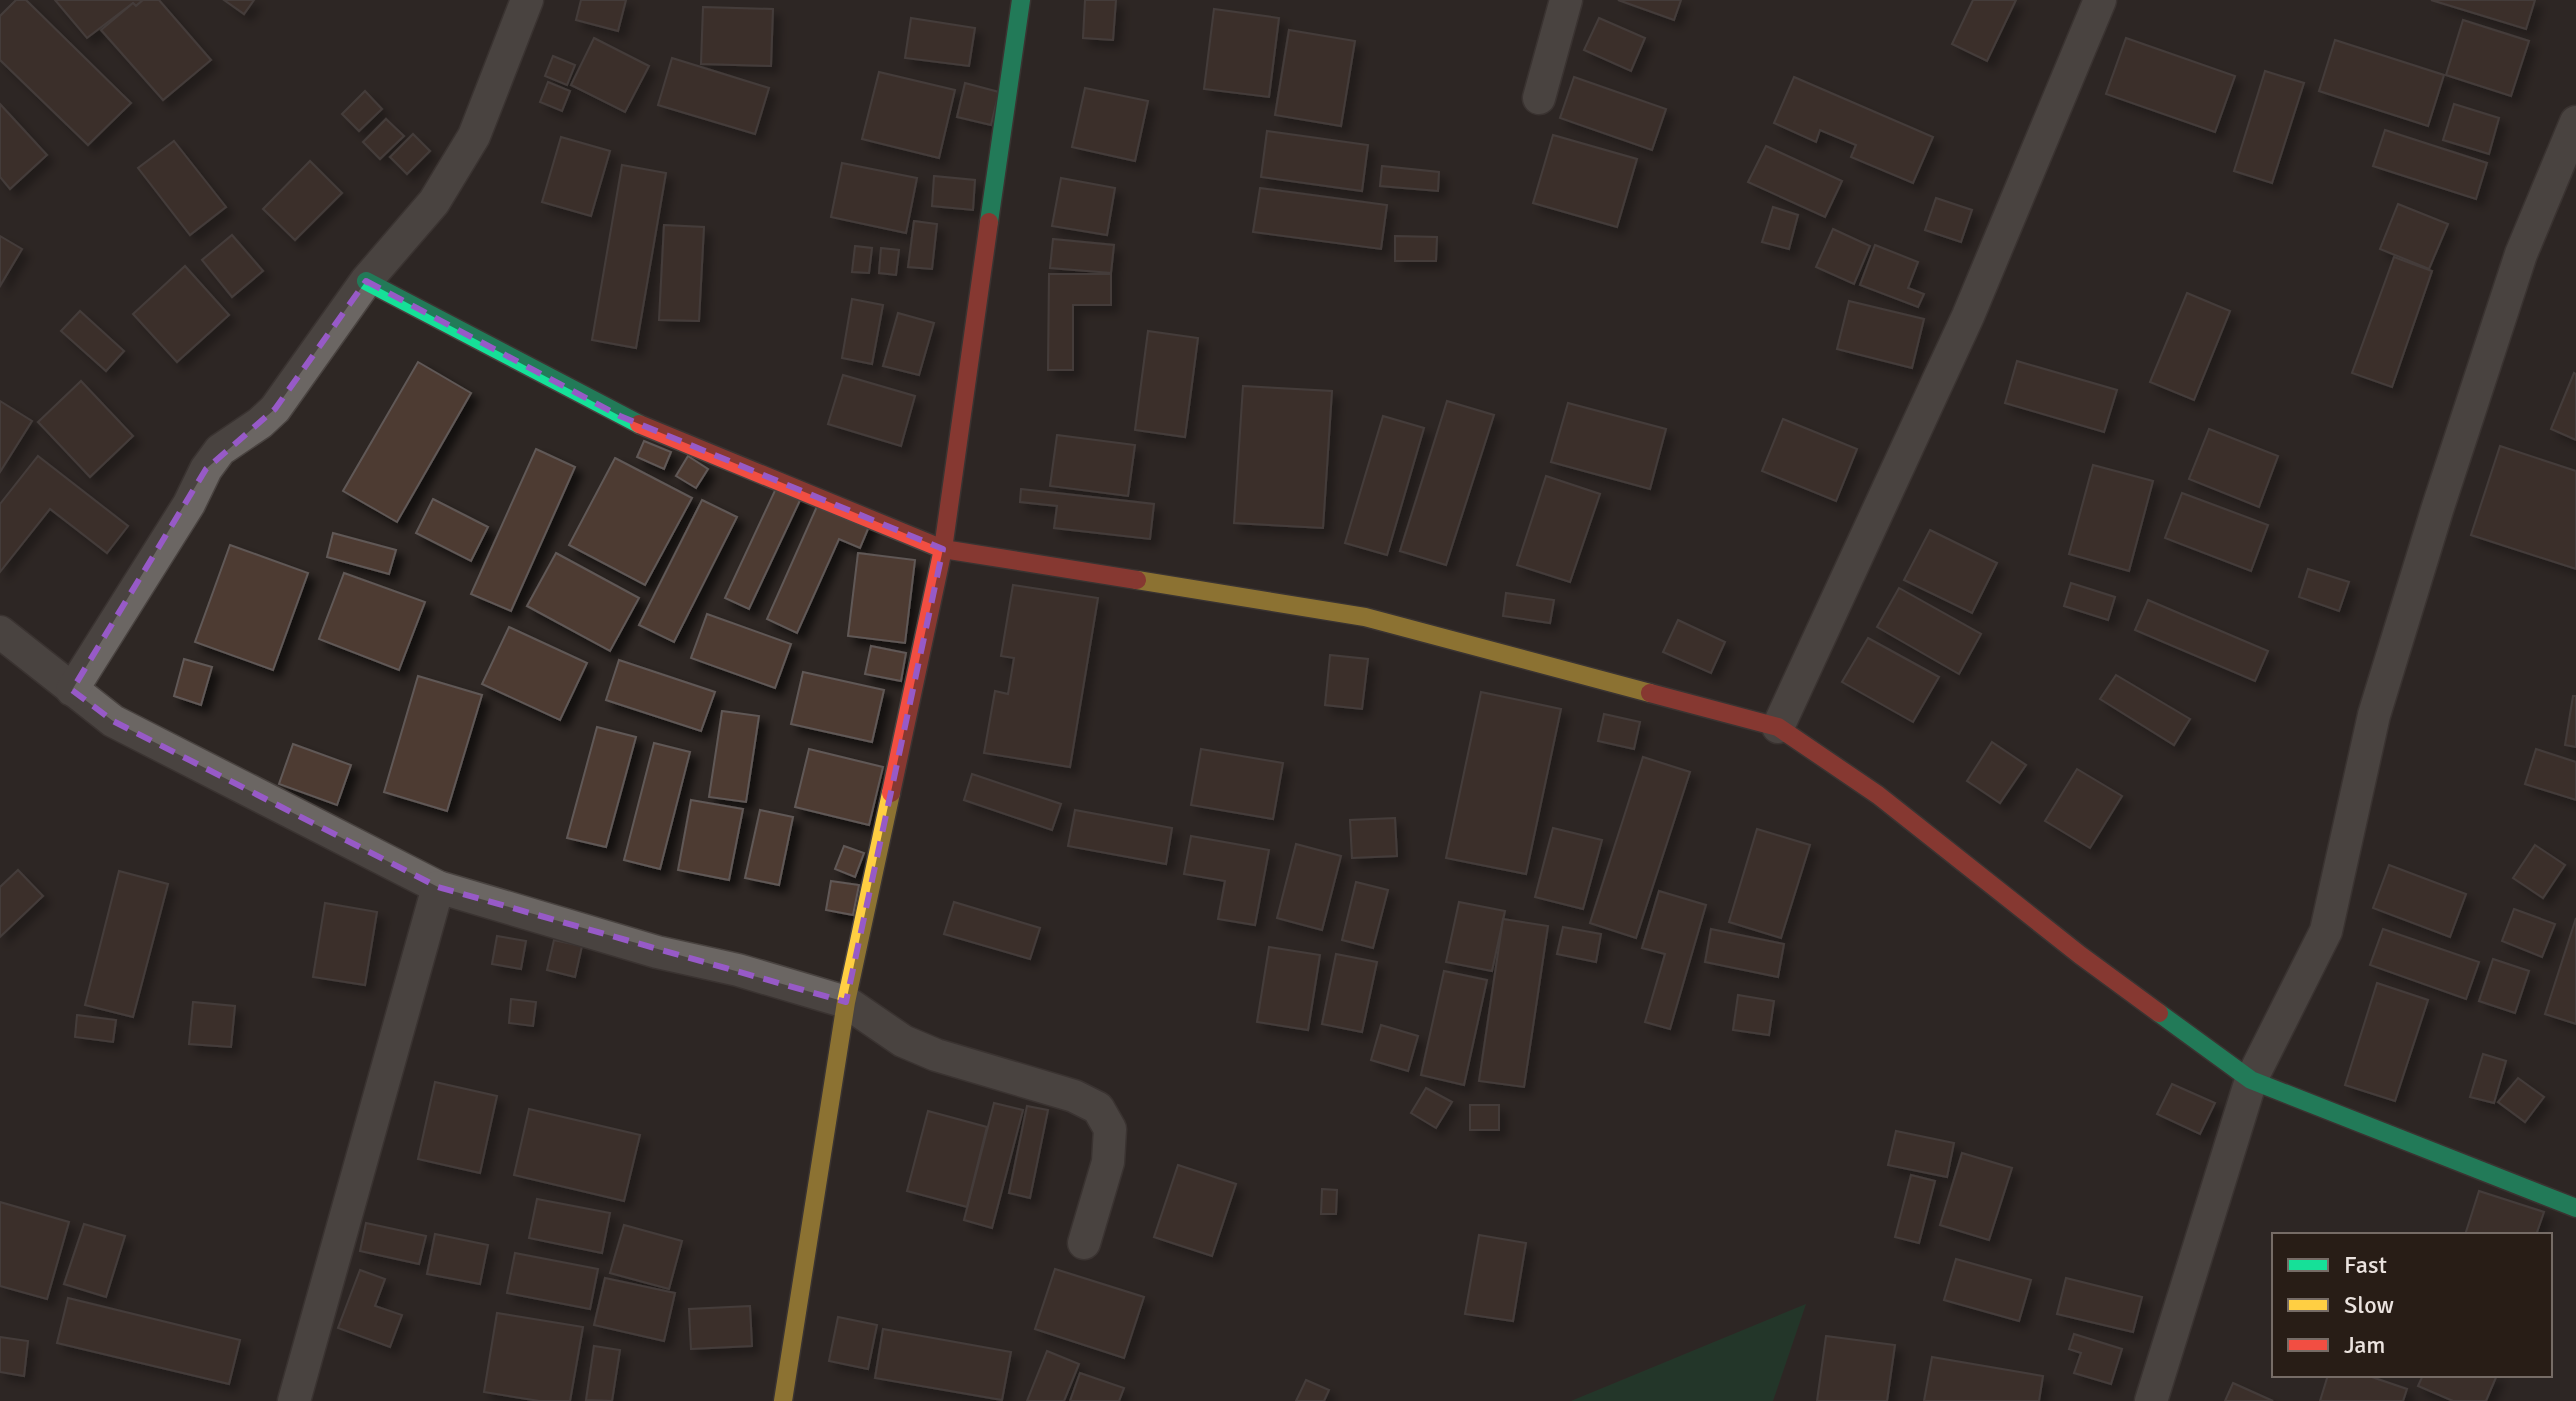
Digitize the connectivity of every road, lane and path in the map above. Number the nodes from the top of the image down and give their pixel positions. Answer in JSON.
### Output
{"nodes":[{"id":1,"x":527,"y":0,"type":"edge"},
{"id":2,"x":1021,"y":0,"type":"edge"},
{"id":3,"x":1566,"y":0,"type":"edge"},
{"id":4,"x":2100,"y":0,"type":"edge"},
{"id":5,"x":1539,"y":98,"type":"dead end"},
{"id":6,"x":2576,"y":122,"type":"edge"},
{"id":7,"x":366,"y":281,"type":"junction"},
{"id":8,"x":943,"y":549,"type":"junction"},
{"id":9,"x":0,"y":632,"type":"edge"},
{"id":10,"x":72,"y":690,"type":"junction"},
{"id":11,"x":1778,"y":727,"type":"junction"},
{"id":12,"x":438,"y":887,"type":"junction"},
{"id":13,"x":846,"y":1002,"type":"junction"},
{"id":14,"x":2251,"y":1080,"type":"junction"},
{"id":15,"x":2576,"y":1208,"type":"edge"},
{"id":16,"x":1084,"y":1243,"type":"dead end"},
{"id":17,"x":294,"y":1401,"type":"edge"},
{"id":18,"x":783,"y":1401,"type":"edge"},
{"id":19,"x":2151,"y":1401,"type":"edge"}],
"edges":[{"from":1,"to":7,"type":"street"},
{"from":2,"to":8,"type":"street"},
{"from":3,"to":5,"type":"street"},
{"from":4,"to":11,"type":"street"},
{"from":6,"to":14,"type":"street"},
{"from":7,"to":8,"type":"street"},
{"from":7,"to":10,"type":"street"},
{"from":8,"to":11,"type":"street"},
{"from":8,"to":13,"type":"street"},
{"from":9,"to":10,"type":"street"},
{"from":10,"to":12,"type":"street"},
{"from":11,"to":14,"type":"street"},
{"from":12,"to":13,"type":"street"},
{"from":12,"to":17,"type":"street"},
{"from":13,"to":16,"type":"street"},
{"from":13,"to":18,"type":"street"},
{"from":14,"to":15,"type":"street"},
{"from":14,"to":19,"type":"street"}]}
